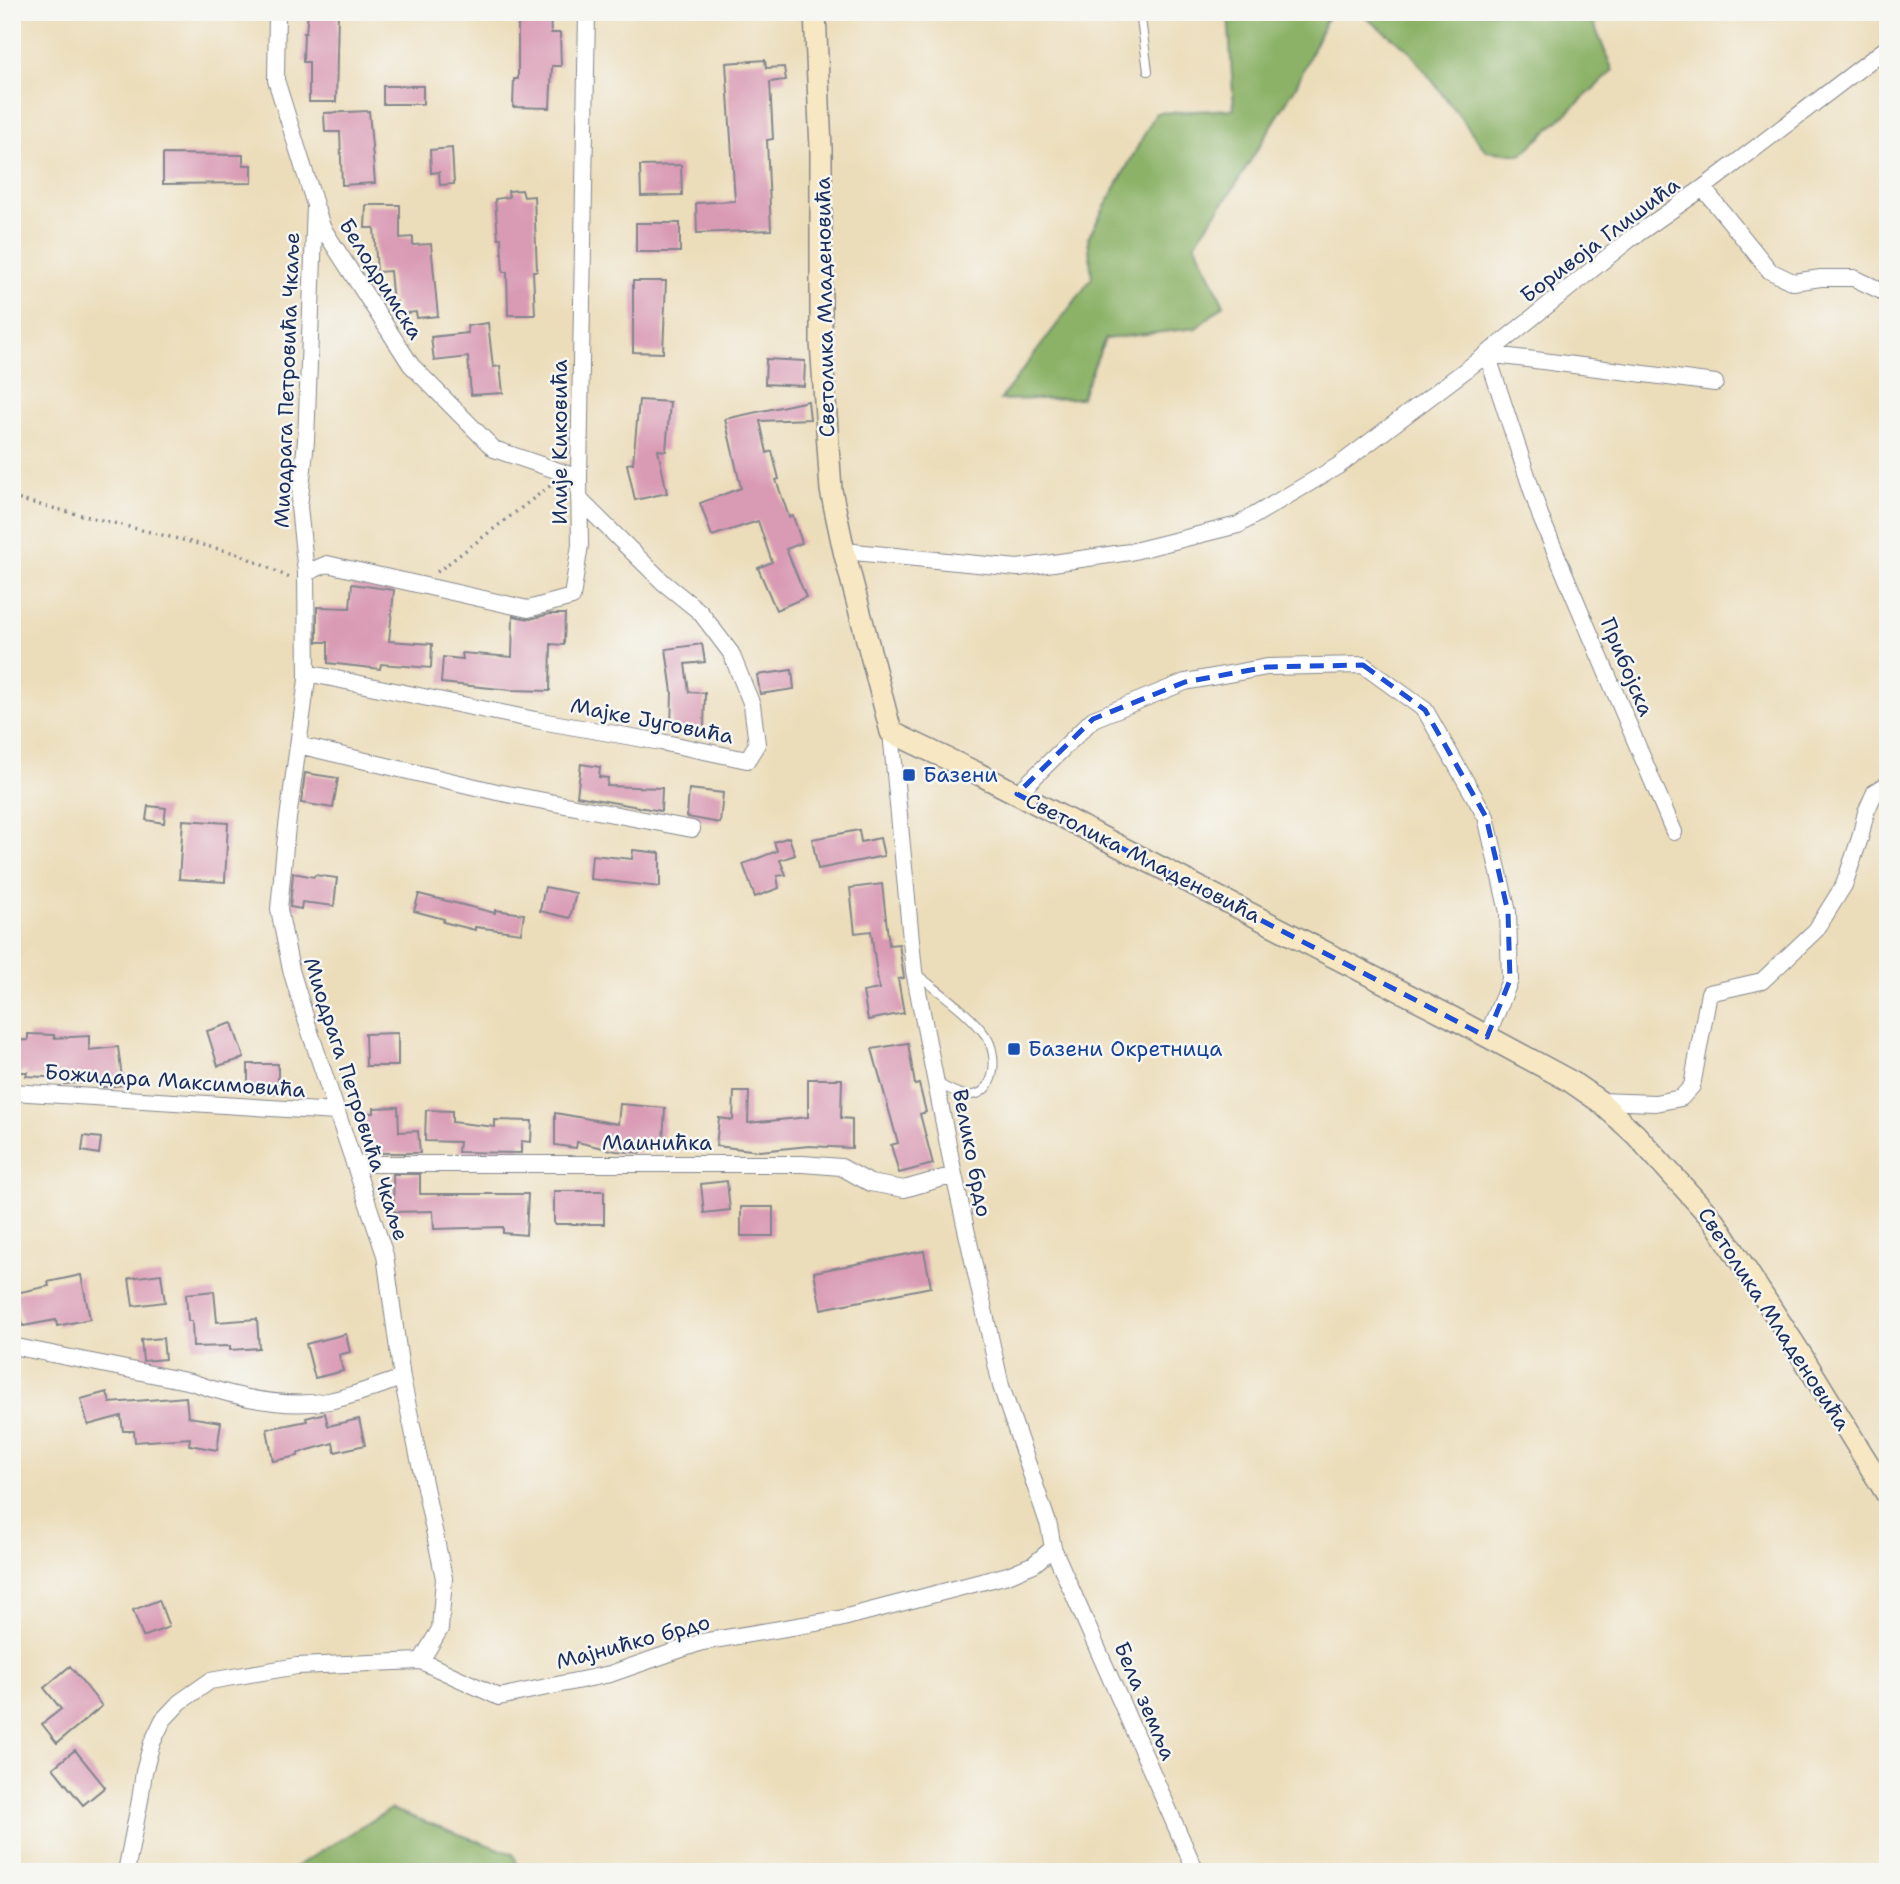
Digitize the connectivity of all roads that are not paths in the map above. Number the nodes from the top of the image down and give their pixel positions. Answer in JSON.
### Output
{"nodes":[{"id":1,"x":277,"y":12,"type":"edge"},
{"id":2,"x":587,"y":12,"type":"edge"},
{"id":3,"x":815,"y":12,"type":"edge"},
{"id":4,"x":1140,"y":12,"type":"edge"},
{"id":5,"x":1888,"y":47,"type":"edge"},
{"id":6,"x":1148,"y":71,"type":"dead end"},
{"id":7,"x":1703,"y":188,"type":"junction"},
{"id":8,"x":315,"y":205,"type":"junction"},
{"id":9,"x":1888,"y":294,"type":"edge"},
{"id":10,"x":1487,"y":354,"type":"junction"},
{"id":11,"x":1715,"y":383,"type":"dead end"},
{"id":12,"x":572,"y":475,"type":"junction"},
{"id":13,"x":579,"y":499,"type":"junction"},
{"id":14,"x":844,"y":551,"type":"junction"},
{"id":15,"x":304,"y":578,"type":"junction"},
{"id":16,"x":307,"y":673,"type":"junction"},
{"id":17,"x":891,"y":732,"type":"junction"},
{"id":18,"x":298,"y":745,"type":"junction"},
{"id":19,"x":1888,"y":784,"type":"edge"},
{"id":20,"x":1017,"y":794,"type":"junction"},
{"id":21,"x":692,"y":829,"type":"dead end"},
{"id":22,"x":1674,"y":832,"type":"dead end"},
{"id":23,"x":914,"y":971,"type":"junction"},
{"id":24,"x":1487,"y":1037,"type":"junction"},
{"id":25,"x":936,"y":1082,"type":"junction"},
{"id":26,"x":12,"y":1092,"type":"edge"},
{"id":27,"x":1599,"y":1101,"type":"junction"},
{"id":28,"x":336,"y":1112,"type":"junction"},
{"id":29,"x":354,"y":1164,"type":"junction"},
{"id":30,"x":954,"y":1175,"type":"junction"},
{"id":31,"x":12,"y":1346,"type":"edge"},
{"id":32,"x":402,"y":1378,"type":"junction"},
{"id":33,"x":1888,"y":1496,"type":"edge"},
{"id":34,"x":1053,"y":1548,"type":"junction"},
{"id":35,"x":421,"y":1661,"type":"junction"},
{"id":36,"x":126,"y":1872,"type":"edge"},
{"id":37,"x":1196,"y":1872,"type":"edge"}],
"edges":[{"from":1,"to":8,"type":"street","name":"Белодримска"},
{"from":2,"to":12,"type":"street","name":"Илије Киковића"},
{"from":3,"to":14,"type":"street","name":"Светолика Младеновића"},
{"from":4,"to":6,"type":"lane"},
{"from":5,"to":7,"type":"street","name":"Боривоја Глишића"},
{"from":7,"to":9,"type":"street"},
{"from":7,"to":10,"type":"street","name":"Боривоја Глишића"},
{"from":8,"to":12,"type":"street","name":"Белодримска"},
{"from":8,"to":15,"type":"street","name":"Миодрага Петровића Чкаље"},
{"from":10,"to":11,"type":"street"},
{"from":10,"to":14,"type":"street","name":"Боривоја Глишића"},
{"from":10,"to":22,"type":"street","name":"Прибојска"},
{"from":12,"to":13,"type":"street","name":"Илије Киковића"},
{"from":13,"to":15,"type":"street","name":"Илије Киковића"},
{"from":13,"to":16,"type":"street","name":"Мајке Југовића"},
{"from":14,"to":17,"type":"street","name":"Светолика Младеновића"},
{"from":15,"to":16,"type":"street","name":"Миодрага Петровића Чкаље"},
{"from":16,"to":18,"type":"street","name":"Миодрага Петровића Чкаље"},
{"from":17,"to":20,"type":"street","name":"Светолика Младеновића"},
{"from":17,"to":23,"type":"street","name":"Велико брдо"},
{"from":18,"to":21,"type":"street"},
{"from":18,"to":28,"type":"street","name":"Миодрага Петровића Чкаље"},
{"from":19,"to":27,"type":"street"},
{"from":20,"to":24,"type":"street","name":"Светолика Младеновића"},
{"from":20,"to":24,"type":"street"},
{"from":23,"to":25,"type":"street","name":"Велико брдо"},
{"from":23,"to":25,"type":"lane"},
{"from":24,"to":27,"type":"street","name":"Светолика Младеновића"},
{"from":25,"to":30,"type":"street","name":"Велико брдо"},
{"from":26,"to":28,"type":"street","name":"Божидара Максимовића"},
{"from":27,"to":33,"type":"street","name":"Светолика Младеновића"},
{"from":28,"to":29,"type":"street","name":"Миодрага Петровића Чкаље"},
{"from":29,"to":30,"type":"street","name":"Маинићка"},
{"from":29,"to":32,"type":"street","name":"Миодрага Петровића Чкаље"},
{"from":30,"to":34,"type":"street","name":"Велико брдо"},
{"from":31,"to":32,"type":"street"},
{"from":32,"to":35,"type":"street","name":"Миодрага Петровића Чкаље"},
{"from":34,"to":35,"type":"street","name":"Мајнићко брдо"},
{"from":34,"to":37,"type":"street","name":"Бела земља"},
{"from":35,"to":36,"type":"street","name":"Мајнићко брдо"}]}
